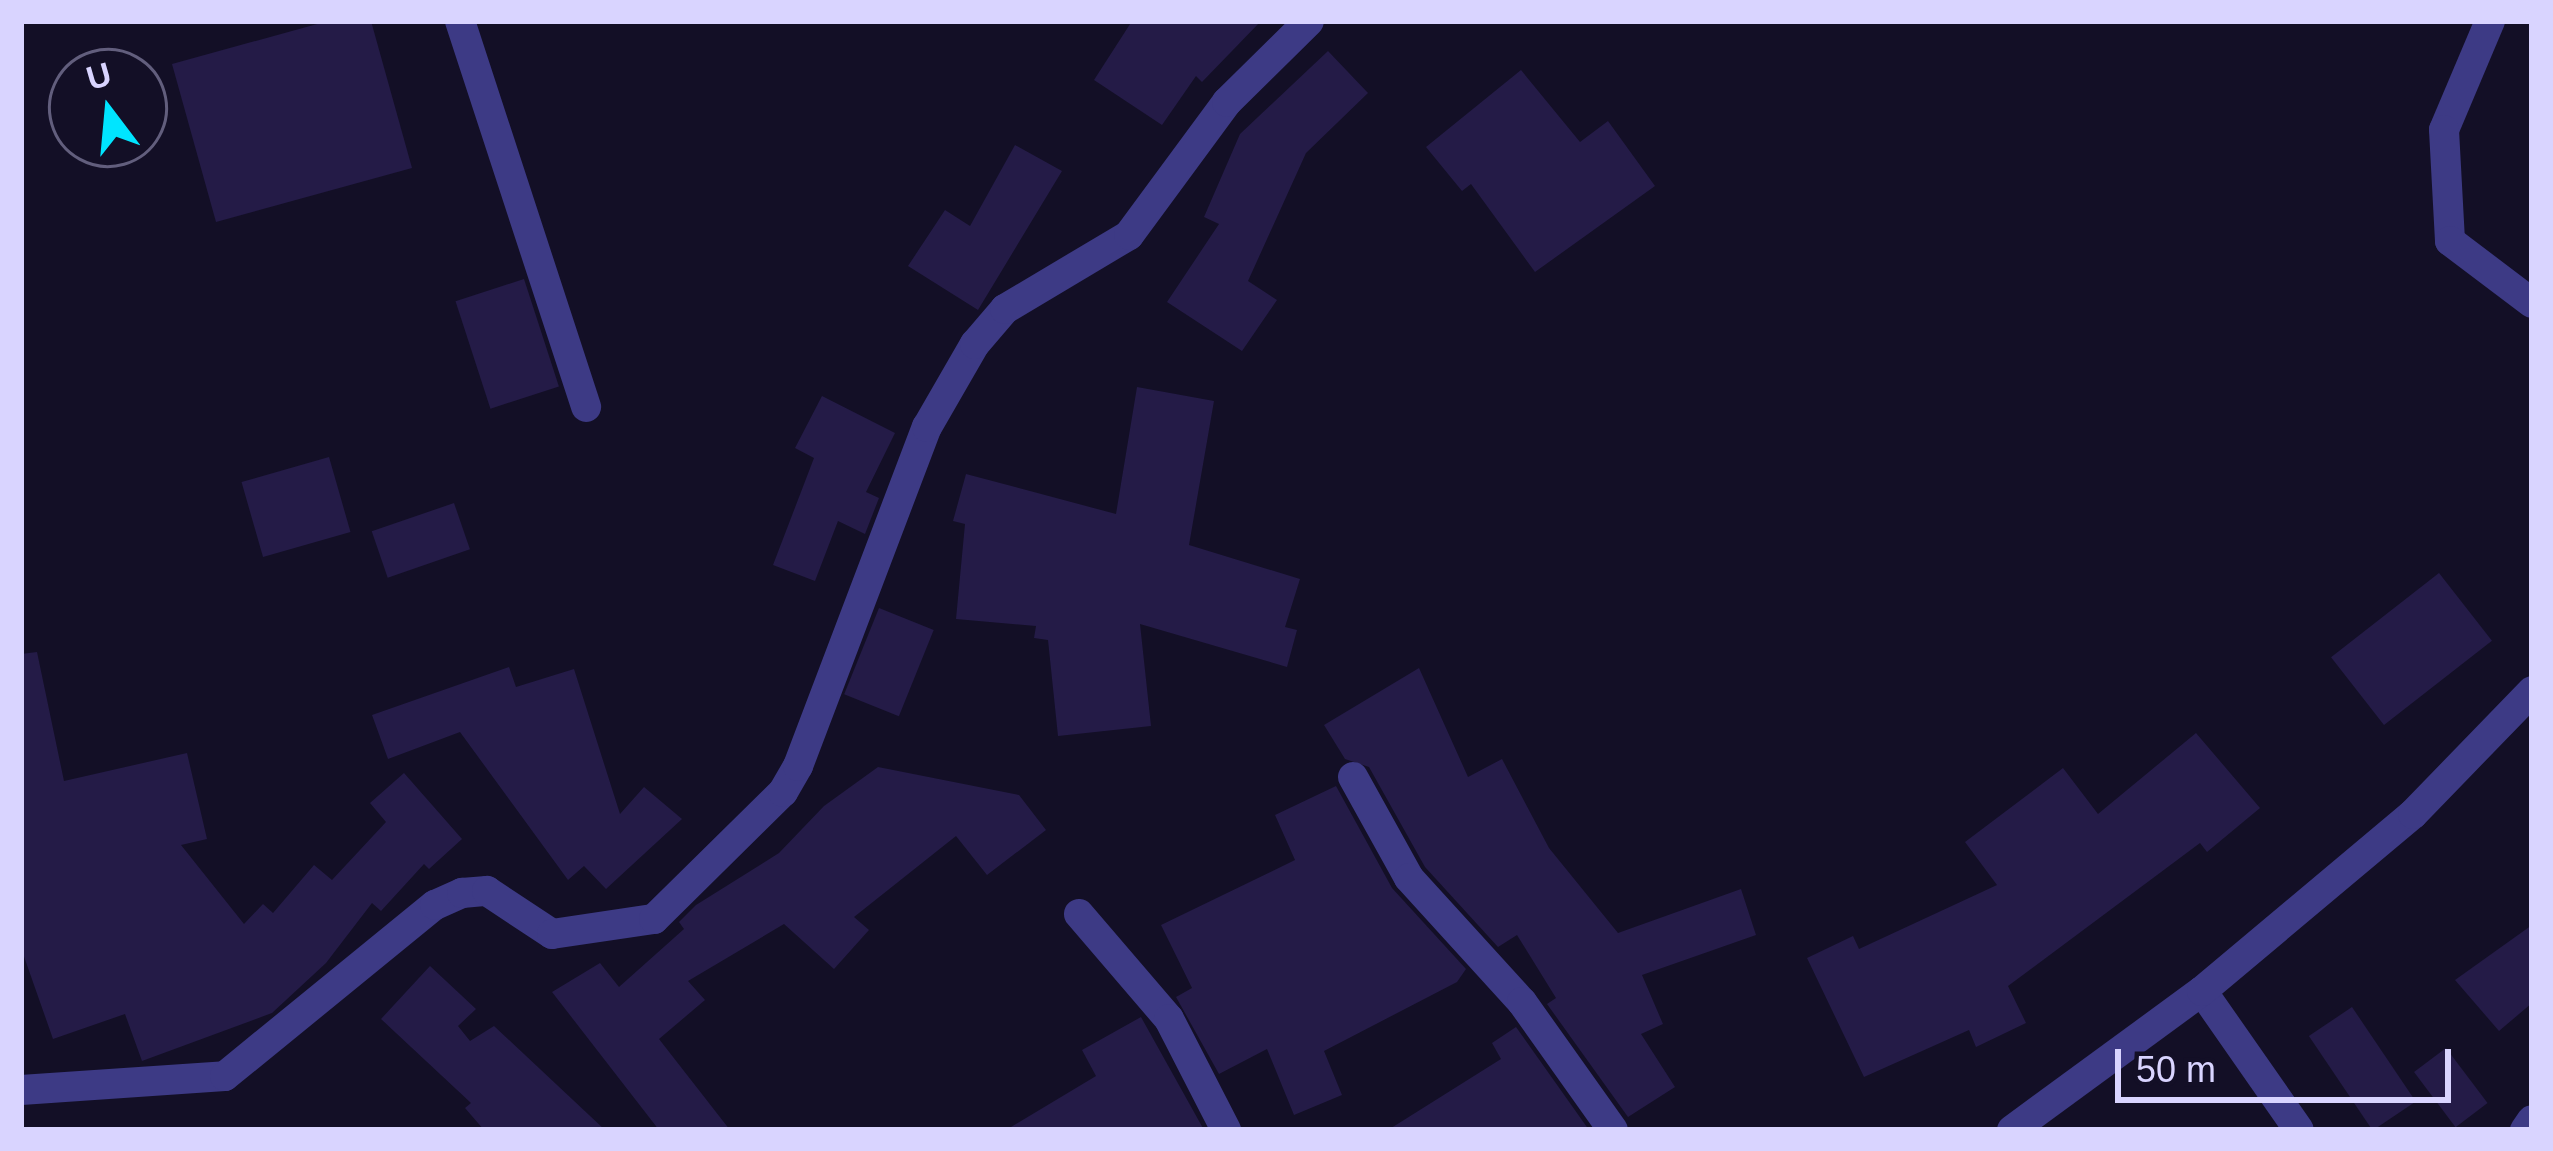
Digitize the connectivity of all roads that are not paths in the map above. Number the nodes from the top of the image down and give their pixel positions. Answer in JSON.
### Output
{"nodes":[{"id":1,"x":460,"y":21,"type":"edge"},
{"id":2,"x":1310,"y":21,"type":"edge"},
{"id":3,"x":2490,"y":21,"type":"edge"},
{"id":4,"x":2532,"y":303,"type":"edge"},
{"id":5,"x":586,"y":407,"type":"dead end"},
{"id":6,"x":2532,"y":691,"type":"edge"},
{"id":7,"x":1353,"y":777,"type":"dead end"},
{"id":8,"x":1079,"y":914,"type":"dead end"},
{"id":9,"x":2202,"y":991,"type":"junction"},
{"id":10,"x":21,"y":1090,"type":"edge"},
{"id":11,"x":2532,"y":1120,"type":"edge"},
{"id":12,"x":1226,"y":1130,"type":"edge"},
{"id":13,"x":1612,"y":1130,"type":"edge"},
{"id":14,"x":2012,"y":1130,"type":"edge"},
{"id":15,"x":2299,"y":1130,"type":"edge"},
{"id":16,"x":2524,"y":1130,"type":"edge"}],
"edges":[{"from":1,"to":5,"type":"street"},
{"from":2,"to":10,"type":"street"},
{"from":3,"to":4,"type":"street"},
{"from":6,"to":9,"type":"street"},
{"from":7,"to":13,"type":"street"},
{"from":8,"to":12,"type":"street"},
{"from":9,"to":14,"type":"street"},
{"from":9,"to":15,"type":"street"},
{"from":11,"to":16,"type":"street"}]}
